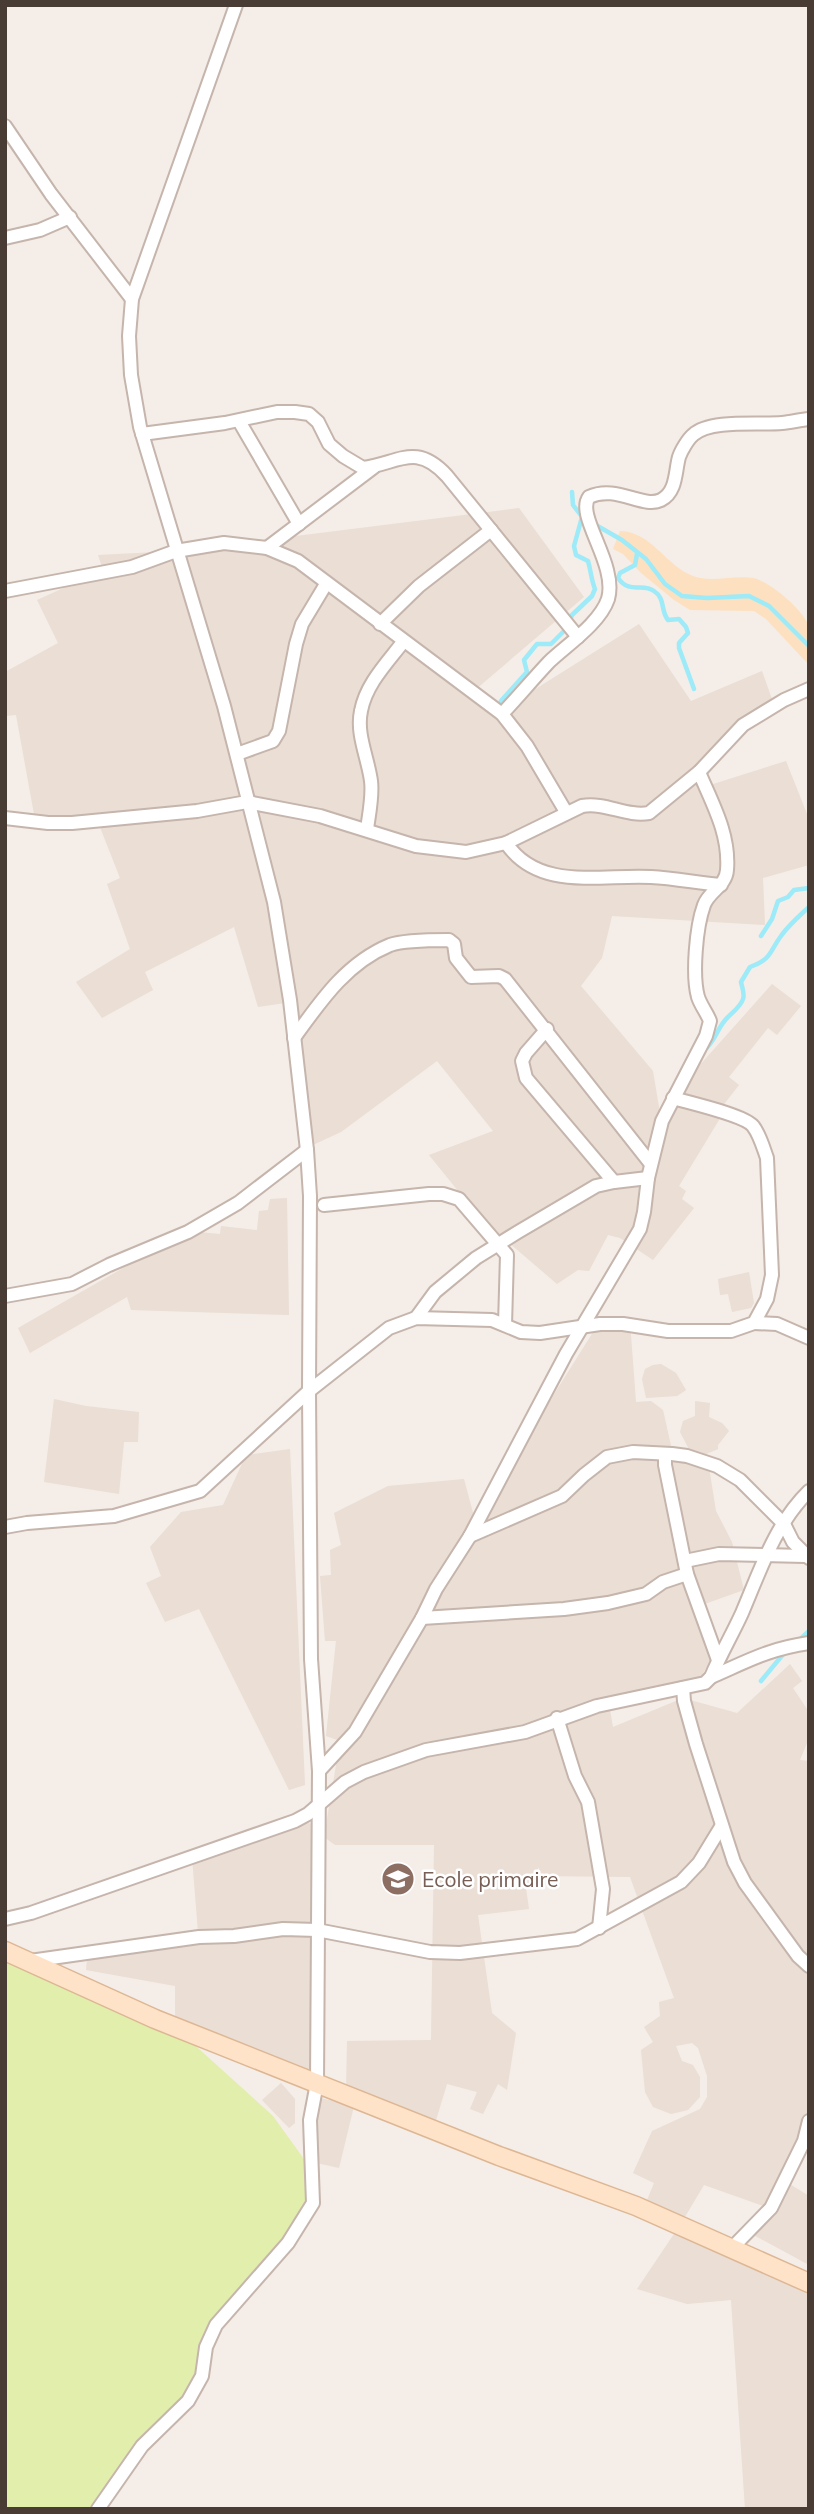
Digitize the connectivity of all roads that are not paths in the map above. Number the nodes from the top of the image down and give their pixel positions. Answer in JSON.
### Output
{"nodes":[{"id":1,"x":236,"y":5,"type":"edge"},
{"id":2,"x":5,"y":126,"type":"edge"},
{"id":3,"x":70,"y":217,"type":"junction"},
{"id":4,"x":5,"y":238,"type":"edge"},
{"id":5,"x":132,"y":299,"type":"junction"},
{"id":6,"x":809,"y":419,"type":"edge"},
{"id":7,"x":239,"y":421,"type":"junction"},
{"id":8,"x":142,"y":434,"type":"junction"},
{"id":9,"x":377,"y":464,"type":"junction"},
{"id":10,"x":299,"y":524,"type":"junction"},
{"id":11,"x":491,"y":530,"type":"junction"},
{"id":12,"x":268,"y":548,"type":"junction"},
{"id":13,"x":176,"y":551,"type":"junction"},
{"id":14,"x":326,"y":584,"type":"junction"},
{"id":15,"x":5,"y":592,"type":"edge"},
{"id":16,"x":380,"y":624,"type":"junction"},
{"id":17,"x":578,"y":637,"type":"junction"},
{"id":18,"x":403,"y":642,"type":"junction"},
{"id":19,"x":809,"y":689,"type":"edge"},
{"id":20,"x":502,"y":714,"type":"junction"},
{"id":21,"x":237,"y":754,"type":"junction"},
{"id":22,"x":699,"y":772,"type":"junction"},
{"id":23,"x":247,"y":802,"type":"junction"},
{"id":24,"x":566,"y":813,"type":"junction"},
{"id":25,"x":5,"y":818,"type":"edge"},
{"id":26,"x":367,"y":830,"type":"junction"},
{"id":27,"x":506,"y":843,"type":"junction"},
{"id":28,"x":721,"y":885,"type":"junction"},
{"id":29,"x":547,"y":1029,"type":"junction"},
{"id":30,"x":294,"y":1038,"type":"junction"},
{"id":31,"x":673,"y":1098,"type":"junction"},
{"id":32,"x":307,"y":1150,"type":"junction"},
{"id":33,"x":651,"y":1164,"type":"junction"},
{"id":34,"x":648,"y":1178,"type":"junction"},
{"id":35,"x":614,"y":1182,"type":"junction"},
{"id":36,"x":324,"y":1205,"type":"dead end"},
{"id":37,"x":498,"y":1245,"type":"junction"},
{"id":38,"x":5,"y":1296,"type":"edge"},
{"id":39,"x":416,"y":1318,"type":"junction"},
{"id":40,"x":754,"y":1323,"type":"junction"},
{"id":41,"x":505,"y":1325,"type":"junction"},
{"id":42,"x":582,"y":1326,"type":"junction"},
{"id":43,"x":809,"y":1338,"type":"edge"},
{"id":44,"x":309,"y":1391,"type":"junction"},
{"id":45,"x":665,"y":1454,"type":"junction"},
{"id":46,"x":809,"y":1491,"type":"edge"},
{"id":47,"x":784,"y":1524,"type":"junction"},
{"id":48,"x":5,"y":1527,"type":"edge"},
{"id":49,"x":470,"y":1536,"type":"junction"},
{"id":50,"x":766,"y":1555,"type":"junction"},
{"id":51,"x":807,"y":1557,"type":"edge"},
{"id":52,"x":686,"y":1568,"type":"junction"},
{"id":53,"x":422,"y":1619,"type":"junction"},
{"id":54,"x":809,"y":1643,"type":"edge"},
{"id":55,"x":718,"y":1660,"type":"junction"},
{"id":56,"x":712,"y":1677,"type":"junction"},
{"id":57,"x":683,"y":1688,"type":"junction"},
{"id":58,"x":557,"y":1718,"type":"junction"},
{"id":59,"x":319,"y":1771,"type":"junction"},
{"id":60,"x":318,"y":1803,"type":"junction"},
{"id":61,"x":722,"y":1827,"type":"junction"},
{"id":62,"x":5,"y":1919,"type":"edge"},
{"id":63,"x":599,"y":1928,"type":"junction"},
{"id":64,"x":317,"y":1930,"type":"junction"},
{"id":65,"x":5,"y":1951,"type":"edge"},
{"id":66,"x":29,"y":1961,"type":"junction"},
{"id":67,"x":809,"y":1966,"type":"edge"},
{"id":68,"x":317,"y":2083,"type":"junction"},
{"id":69,"x":809,"y":2121,"type":"edge"},
{"id":70,"x":731,"y":2249,"type":"junction"},
{"id":71,"x":809,"y":2283,"type":"edge"},
{"id":72,"x":97,"y":2509,"type":"edge"}],
"edges":[{"from":1,"to":5,"type":"street"},
{"from":2,"to":3,"type":"street"},
{"from":3,"to":4,"type":"street"},
{"from":3,"to":5,"type":"street"},
{"from":5,"to":8,"type":"street"},
{"from":6,"to":17,"type":"street"},
{"from":7,"to":8,"type":"street"},
{"from":7,"to":9,"type":"street"},
{"from":7,"to":10,"type":"street"},
{"from":8,"to":13,"type":"street"},
{"from":9,"to":10,"type":"street"},
{"from":9,"to":11,"type":"street"},
{"from":10,"to":12,"type":"street"},
{"from":11,"to":16,"type":"street"},
{"from":11,"to":17,"type":"street"},
{"from":12,"to":13,"type":"street"},
{"from":12,"to":14,"type":"street"},
{"from":13,"to":15,"type":"street"},
{"from":13,"to":21,"type":"street"},
{"from":14,"to":16,"type":"street"},
{"from":14,"to":21,"type":"street"},
{"from":16,"to":18,"type":"street"},
{"from":17,"to":20,"type":"street"},
{"from":18,"to":20,"type":"street"},
{"from":18,"to":26,"type":"street"},
{"from":19,"to":22,"type":"street"},
{"from":20,"to":24,"type":"street"},
{"from":21,"to":23,"type":"street"},
{"from":22,"to":24,"type":"street"},
{"from":22,"to":28,"type":"street"},
{"from":23,"to":25,"type":"street"},
{"from":23,"to":26,"type":"street"},
{"from":23,"to":30,"type":"street"},
{"from":24,"to":27,"type":"street"},
{"from":26,"to":27,"type":"street"},
{"from":27,"to":28,"type":"street"},
{"from":28,"to":31,"type":"street"},
{"from":29,"to":30,"type":"street"},
{"from":29,"to":33,"type":"street"},
{"from":29,"to":35,"type":"street"},
{"from":30,"to":32,"type":"street"},
{"from":31,"to":33,"type":"street"},
{"from":31,"to":40,"type":"street"},
{"from":32,"to":38,"type":"street"},
{"from":32,"to":44,"type":"street"},
{"from":33,"to":34,"type":"street"},
{"from":34,"to":35,"type":"street"},
{"from":34,"to":42,"type":"street"},
{"from":35,"to":37,"type":"street"},
{"from":36,"to":37,"type":"street"},
{"from":37,"to":39,"type":"street"},
{"from":37,"to":41,"type":"street"},
{"from":39,"to":41,"type":"street"},
{"from":39,"to":44,"type":"street"},
{"from":40,"to":42,"type":"street"},
{"from":40,"to":43,"type":"street"},
{"from":41,"to":42,"type":"street"},
{"from":42,"to":49,"type":"street"},
{"from":44,"to":48,"type":"street"},
{"from":44,"to":59,"type":"street"},
{"from":45,"to":47,"type":"street"},
{"from":45,"to":49,"type":"street"},
{"from":45,"to":52,"type":"street"},
{"from":46,"to":47,"type":"street"},
{"from":47,"to":50,"type":"street"},
{"from":47,"to":51,"type":"street"},
{"from":49,"to":53,"type":"street"},
{"from":50,"to":51,"type":"street"},
{"from":50,"to":52,"type":"street"},
{"from":50,"to":55,"type":"street"},
{"from":52,"to":53,"type":"street"},
{"from":52,"to":55,"type":"street"},
{"from":53,"to":59,"type":"street"},
{"from":54,"to":56,"type":"street"},
{"from":55,"to":56,"type":"street"},
{"from":56,"to":57,"type":"street"},
{"from":57,"to":58,"type":"street"},
{"from":57,"to":61,"type":"street"},
{"from":58,"to":60,"type":"street"},
{"from":58,"to":63,"type":"street"},
{"from":59,"to":60,"type":"street"},
{"from":60,"to":62,"type":"street"},
{"from":60,"to":64,"type":"street"},
{"from":61,"to":63,"type":"street"},
{"from":61,"to":67,"type":"street"},
{"from":63,"to":64,"type":"street"},
{"from":64,"to":66,"type":"street"},
{"from":64,"to":68,"type":"street"},
{"from":65,"to":66,"type":"street"},
{"from":66,"to":68,"type":"street"},
{"from":68,"to":70,"type":"street"},
{"from":68,"to":72,"type":"street"},
{"from":69,"to":70,"type":"street"},
{"from":70,"to":71,"type":"street"}]}
